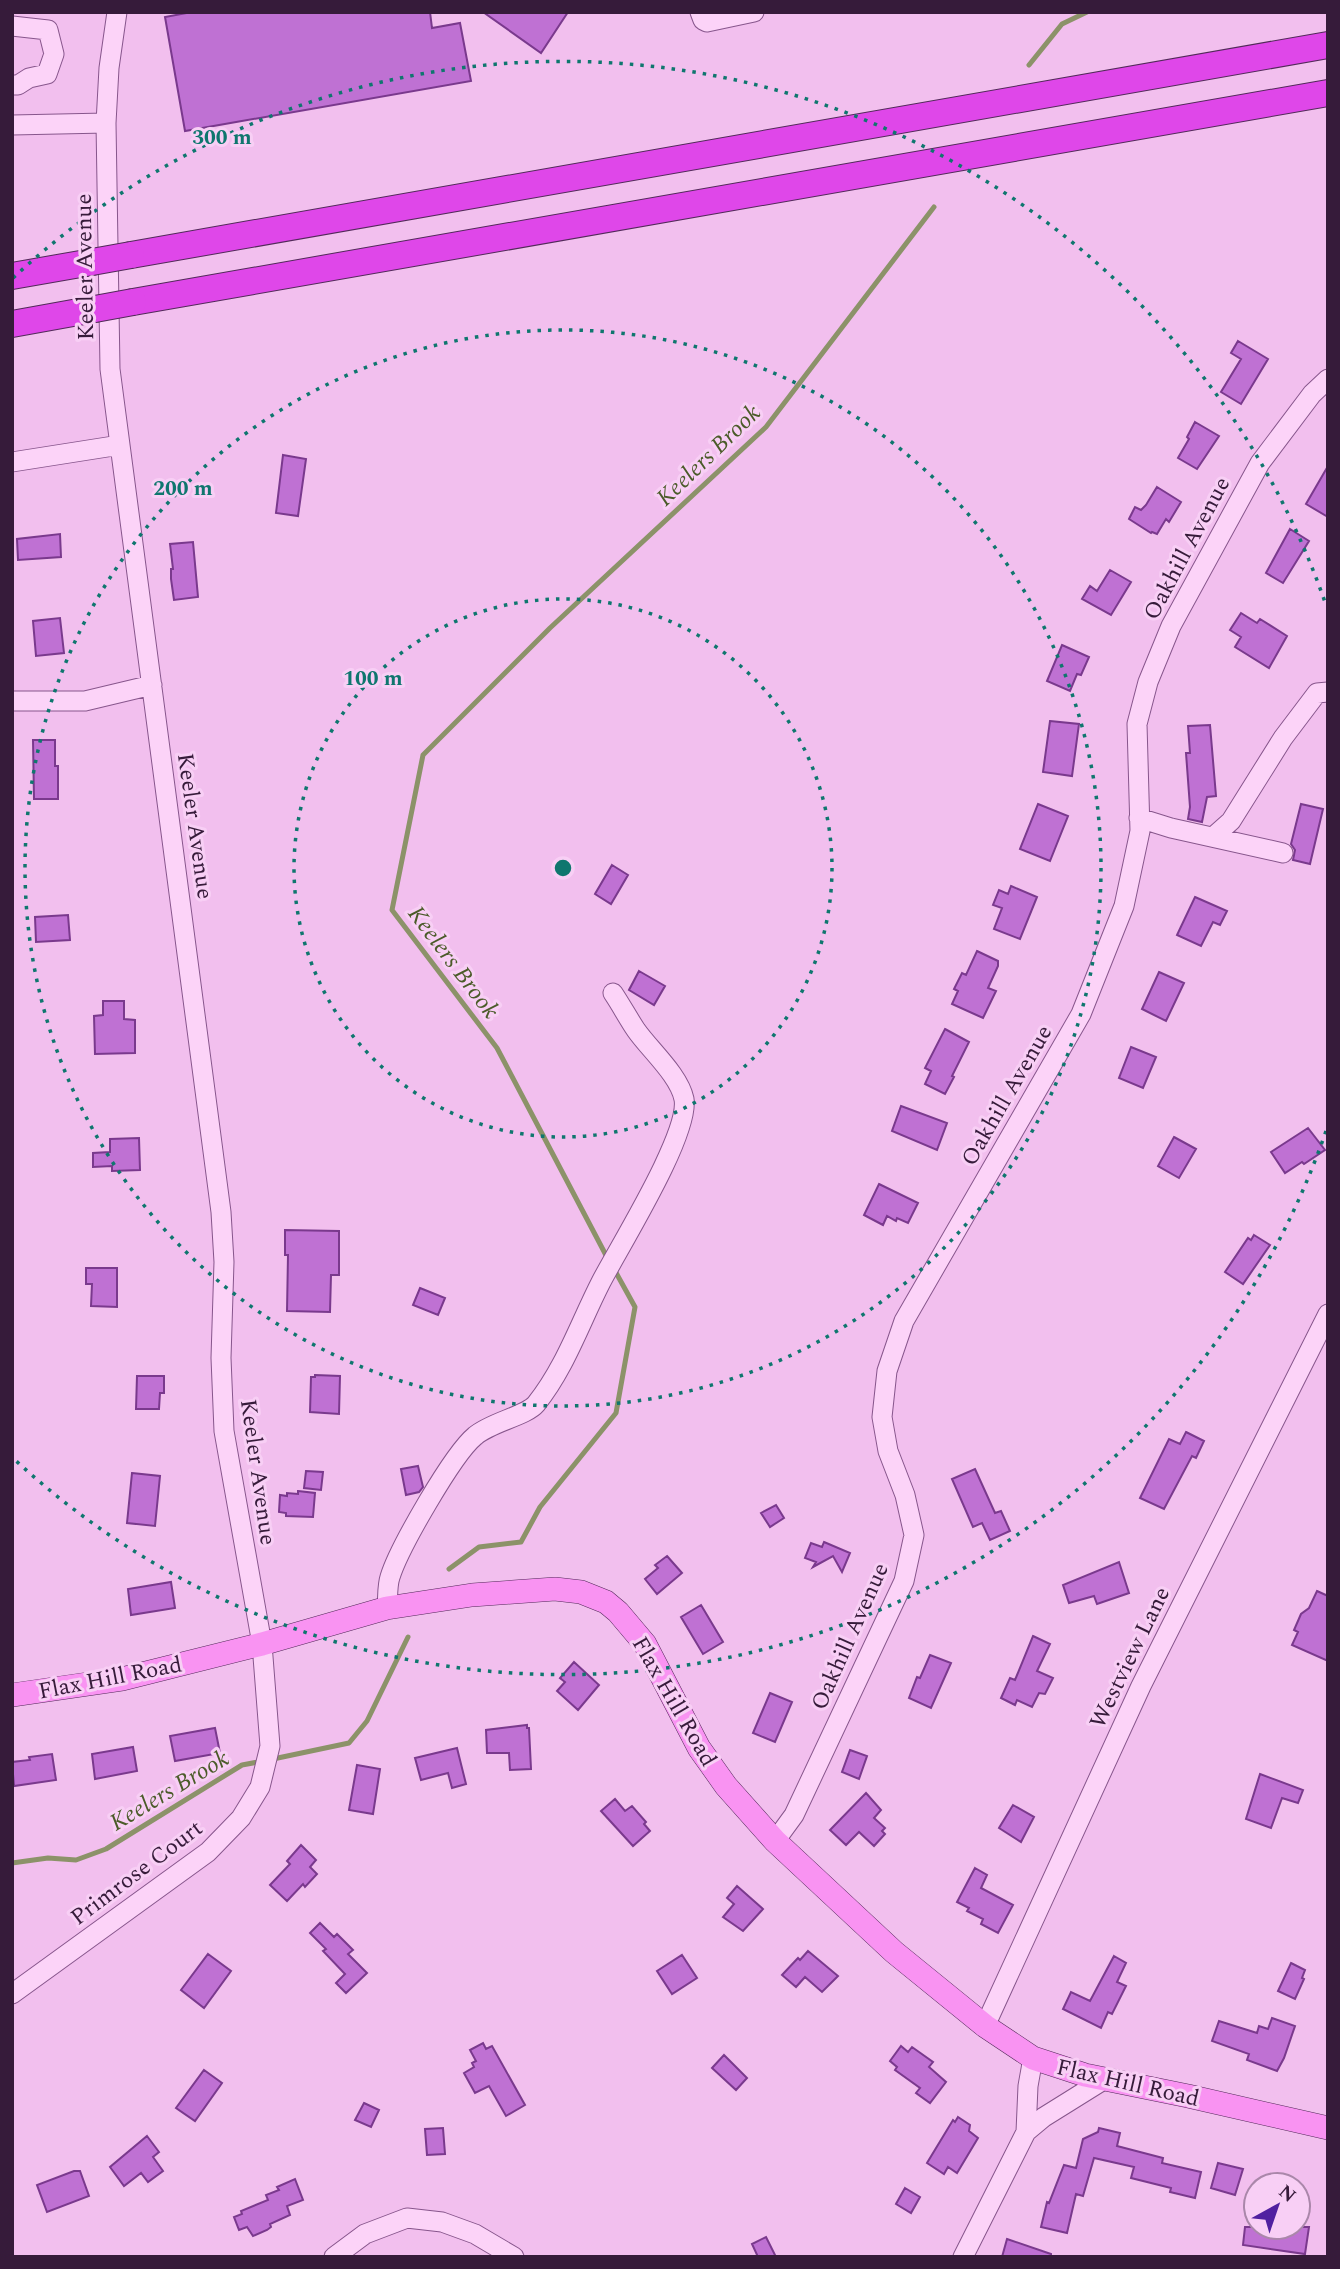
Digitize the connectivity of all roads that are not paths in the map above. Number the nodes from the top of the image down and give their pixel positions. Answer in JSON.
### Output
{"nodes":[{"id":1,"x":117,"y":12,"type":"edge"},
{"id":2,"x":700,"y":12,"type":"edge"},
{"id":3,"x":755,"y":12,"type":"edge"},
{"id":4,"x":12,"y":26,"type":"edge"},
{"id":5,"x":1328,"y":45,"type":"edge"},
{"id":6,"x":18,"y":77,"type":"edge"},
{"id":7,"x":1328,"y":93,"type":"edge"},
{"id":8,"x":106,"y":123,"type":"junction"},
{"id":9,"x":12,"y":125,"type":"edge"},
{"id":10,"x":12,"y":276,"type":"edge"},
{"id":11,"x":12,"y":324,"type":"edge"},
{"id":12,"x":1328,"y":379,"type":"edge"},
{"id":13,"x":120,"y":445,"type":"junction"},
{"id":14,"x":12,"y":462,"type":"edge"},
{"id":15,"x":152,"y":685,"type":"junction"},
{"id":16,"x":1328,"y":692,"type":"edge"},
{"id":17,"x":12,"y":701,"type":"edge"},
{"id":18,"x":1139,"y":818,"type":"junction"},
{"id":19,"x":1213,"y":837,"type":"junction"},
{"id":20,"x":1283,"y":853,"type":"dead end"},
{"id":21,"x":613,"y":993,"type":"dead end"},
{"id":22,"x":1328,"y":1314,"type":"edge"},
{"id":23,"x":387,"y":1608,"type":"junction"},
{"id":24,"x":262,"y":1644,"type":"junction"},
{"id":25,"x":12,"y":1695,"type":"edge"},
{"id":26,"x":775,"y":1841,"type":"junction"},
{"id":27,"x":12,"y":1994,"type":"edge"},
{"id":28,"x":985,"y":2026,"type":"junction"},
{"id":29,"x":1033,"y":2058,"type":"junction"},
{"id":30,"x":1105,"y":2079,"type":"junction"},
{"id":31,"x":1328,"y":2128,"type":"edge"},
{"id":32,"x":1026,"y":2132,"type":"junction"},
{"id":33,"x":334,"y":2257,"type":"edge"},
{"id":34,"x":514,"y":2257,"type":"edge"},
{"id":35,"x":963,"y":2257,"type":"edge"}],
"edges":[{"from":1,"to":8,"type":"street","name":"Keeler Avenue"},
{"from":2,"to":3,"type":"street"},
{"from":4,"to":6,"type":"street"},
{"from":5,"to":10,"type":"highway","bridge":true},
{"from":7,"to":11,"type":"highway","bridge":true},
{"from":8,"to":9,"type":"street"},
{"from":8,"to":13,"type":"street","name":"Keeler Avenue"},
{"from":12,"to":18,"type":"street","name":"Oakhill Avenue"},
{"from":13,"to":14,"type":"street"},
{"from":13,"to":15,"type":"street","name":"Keeler Avenue"},
{"from":15,"to":17,"type":"street"},
{"from":15,"to":24,"type":"street","name":"Keeler Avenue"},
{"from":16,"to":19,"type":"street"},
{"from":18,"to":19,"type":"street"},
{"from":18,"to":26,"type":"street","name":"Oakhill Avenue"},
{"from":19,"to":20,"type":"street"},
{"from":21,"to":23,"type":"street"},
{"from":22,"to":28,"type":"street","name":"Westview Lane"},
{"from":23,"to":24,"type":"main road","name":"Flax Hill Road"},
{"from":23,"to":26,"type":"main road","name":"Flax Hill Road"},
{"from":24,"to":25,"type":"main road","name":"Flax Hill Road"},
{"from":24,"to":27,"type":"street","name":"Primrose Court"},
{"from":26,"to":28,"type":"main road","name":"Flax Hill Road"},
{"from":28,"to":29,"type":"main road","name":"Flax Hill Road"},
{"from":29,"to":30,"type":"main road","name":"Flax Hill Road"},
{"from":29,"to":32,"type":"street"},
{"from":30,"to":31,"type":"main road","name":"Flax Hill Road"},
{"from":30,"to":32,"type":"street"},
{"from":32,"to":35,"type":"street"},
{"from":33,"to":34,"type":"street"}]}
